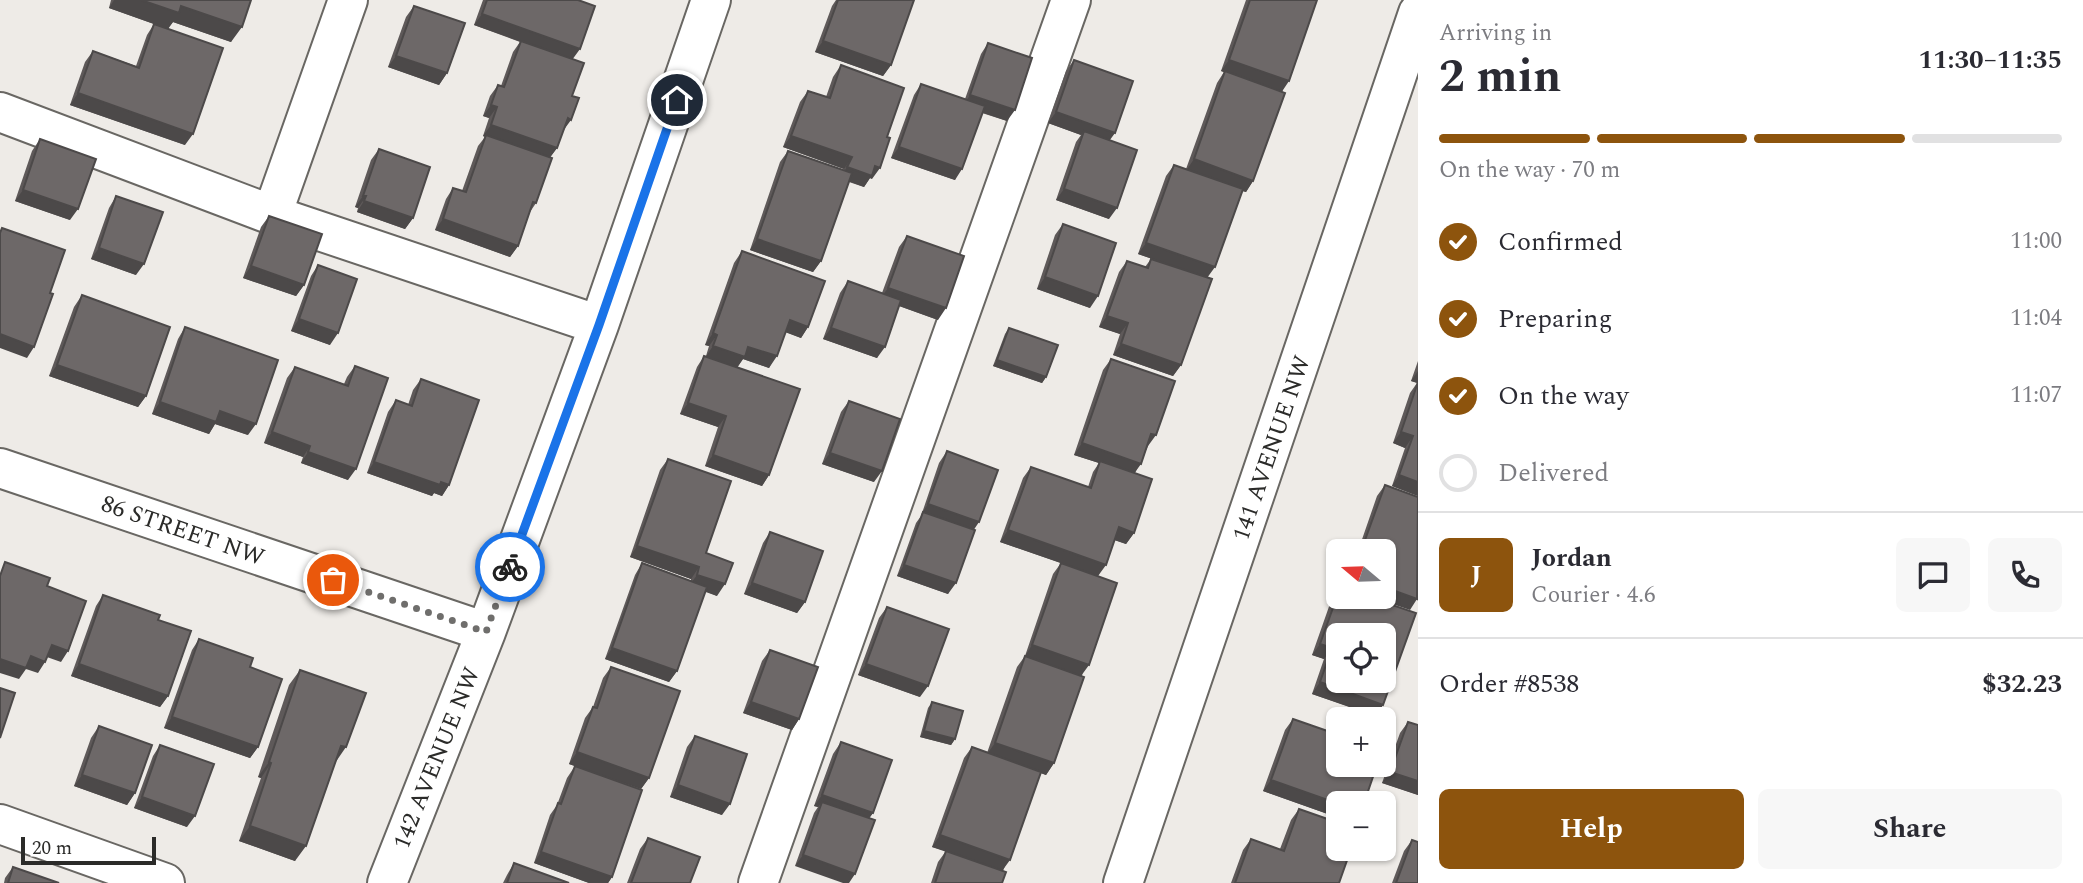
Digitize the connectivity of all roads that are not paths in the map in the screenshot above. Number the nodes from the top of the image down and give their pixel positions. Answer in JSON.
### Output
{"nodes":[{"id":1,"x":348,"y":0,"type":"edge"},
{"id":2,"x":711,"y":0,"type":"edge"},
{"id":3,"x":1071,"y":0,"type":"edge"},
{"id":4,"x":1418,"y":13,"type":"edge"},
{"id":5,"x":0,"y":112,"type":"edge"},
{"id":6,"x":272,"y":215,"type":"junction"},
{"id":7,"x":599,"y":325,"type":"junction"},
{"id":8,"x":0,"y":468,"type":"edge"},
{"id":9,"x":486,"y":632,"type":"junction"},
{"id":10,"x":0,"y":824,"type":"edge"},
{"id":11,"x":165,"y":883,"type":"edge"},
{"id":12,"x":387,"y":883,"type":"edge"},
{"id":13,"x":758,"y":883,"type":"edge"},
{"id":14,"x":1123,"y":883,"type":"edge"}],
"edges":[{"from":1,"to":6,"type":"street"},
{"from":2,"to":7,"type":"street","name":"142 AVENUE NW"},
{"from":3,"to":13,"type":"street"},
{"from":4,"to":14,"type":"street","name":"141 AVENUE NW"},
{"from":5,"to":6,"type":"street"},
{"from":6,"to":7,"type":"street"},
{"from":7,"to":9,"type":"street","name":"142 AVENUE NW"},
{"from":8,"to":9,"type":"street","name":"86 STREET NW"},
{"from":9,"to":12,"type":"street","name":"142 AVENUE NW"},
{"from":10,"to":11,"type":"street"}]}
